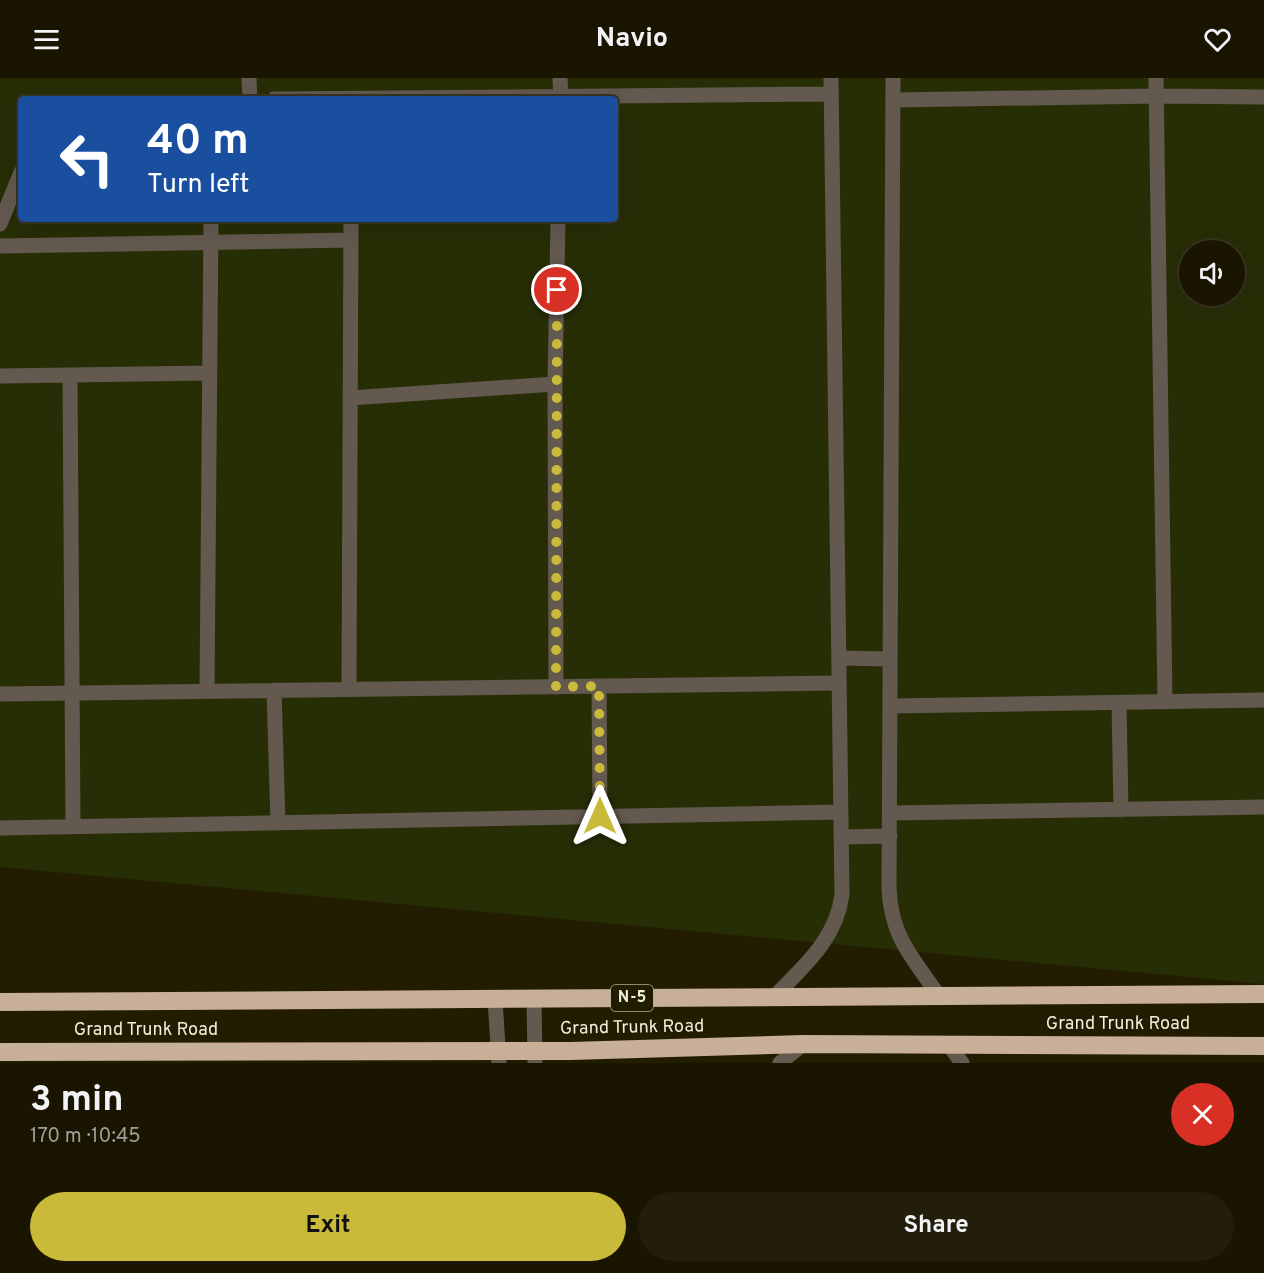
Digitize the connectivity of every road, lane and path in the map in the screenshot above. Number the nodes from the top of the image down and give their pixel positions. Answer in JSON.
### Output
{"nodes":[{"id":1,"x":249,"y":78,"type":"edge"},
{"id":2,"x":560,"y":78,"type":"edge"},
{"id":3,"x":893,"y":78,"type":"edge"},
{"id":4,"x":1156,"y":78,"type":"edge"},
{"id":5,"x":831,"y":86,"type":"edge"},
{"id":6,"x":250,"y":96,"type":"edge"},
{"id":7,"x":561,"y":96,"type":"edge"},
{"id":8,"x":606,"y":96,"type":"edge"},
{"id":9,"x":1157,"y":96,"type":"junction"},
{"id":10,"x":1264,"y":97,"type":"edge"},
{"id":11,"x":893,"y":100,"type":"junction"},
{"id":12,"x":18,"y":179,"type":"edge"},
{"id":13,"x":211,"y":222,"type":"edge"},
{"id":14,"x":351,"y":222,"type":"edge"},
{"id":15,"x":558,"y":222,"type":"edge"},
{"id":16,"x":0,"y":224,"type":"edge"},
{"id":17,"x":351,"y":240,"type":"junction"},
{"id":18,"x":211,"y":241,"type":"junction"},
{"id":19,"x":0,"y":246,"type":"edge"},
{"id":20,"x":209,"y":373,"type":"junction"},
{"id":21,"x":70,"y":375,"type":"junction"},
{"id":22,"x":0,"y":376,"type":"edge"},
{"id":23,"x":555,"y":384,"type":"junction"},
{"id":24,"x":350,"y":398,"type":"junction"},
{"id":25,"x":839,"y":658,"type":"junction"},
{"id":26,"x":890,"y":659,"type":"junction"},
{"id":27,"x":839,"y":683,"type":"junction"},
{"id":28,"x":599,"y":686,"type":"junction"},
{"id":29,"x":556,"y":687,"type":"junction"},
{"id":30,"x":274,"y":690,"type":"junction"},
{"id":31,"x":349,"y":690,"type":"junction"},
{"id":32,"x":207,"y":691,"type":"junction"},
{"id":33,"x":72,"y":693,"type":"junction"},
{"id":34,"x":0,"y":694,"type":"edge"},
{"id":35,"x":1264,"y":700,"type":"edge"},
{"id":36,"x":1165,"y":702,"type":"junction"},
{"id":37,"x":1119,"y":703,"type":"junction"},
{"id":38,"x":890,"y":706,"type":"junction"},
{"id":39,"x":1264,"y":807,"type":"edge"},
{"id":40,"x":1121,"y":810,"type":"junction"},
{"id":41,"x":841,"y":812,"type":"junction"},
{"id":42,"x":890,"y":813,"type":"junction"},
{"id":43,"x":600,"y":816,"type":"junction"},
{"id":44,"x":278,"y":823,"type":"junction"},
{"id":45,"x":73,"y":826,"type":"junction"},
{"id":46,"x":0,"y":828,"type":"edge"},
{"id":47,"x":890,"y":836,"type":"junction"},
{"id":48,"x":841,"y":837,"type":"junction"},
{"id":49,"x":1264,"y":994,"type":"edge"},
{"id":50,"x":775,"y":996,"type":"junction"},
{"id":51,"x":939,"y":996,"type":"junction"},
{"id":52,"x":495,"y":999,"type":"junction"},
{"id":53,"x":534,"y":999,"type":"junction"},
{"id":54,"x":0,"y":1002,"type":"edge"},
{"id":55,"x":803,"y":1044,"type":"junction"},
{"id":56,"x":949,"y":1045,"type":"junction"},
{"id":57,"x":1264,"y":1046,"type":"edge"},
{"id":58,"x":0,"y":1052,"type":"edge"},
{"id":59,"x":498,"y":1056,"type":"edge"},
{"id":60,"x":49,"y":1057,"type":"edge"},
{"id":61,"x":262,"y":1057,"type":"edge"},
{"id":62,"x":535,"y":1057,"type":"edge"},
{"id":63,"x":576,"y":1057,"type":"edge"},
{"id":64,"x":780,"y":1063,"type":"edge"},
{"id":65,"x":962,"y":1063,"type":"edge"}],
"edges":[{"from":1,"to":6,"type":"street"},
{"from":2,"to":7,"type":"street"},
{"from":3,"to":11,"type":"street"},
{"from":4,"to":9,"type":"street"},
{"from":5,"to":8,"type":"street"},
{"from":5,"to":25,"type":"street"},
{"from":9,"to":10,"type":"street"},
{"from":9,"to":11,"type":"street"},
{"from":9,"to":36,"type":"street"},
{"from":11,"to":26,"type":"street"},
{"from":12,"to":16,"type":"street"},
{"from":13,"to":18,"type":"street"},
{"from":14,"to":17,"type":"street"},
{"from":15,"to":23,"type":"street"},
{"from":17,"to":18,"type":"street"},
{"from":17,"to":24,"type":"street"},
{"from":18,"to":19,"type":"street"},
{"from":18,"to":20,"type":"street"},
{"from":20,"to":21,"type":"street"},
{"from":20,"to":32,"type":"street"},
{"from":21,"to":22,"type":"street"},
{"from":21,"to":33,"type":"street"},
{"from":23,"to":24,"type":"street"},
{"from":23,"to":29,"type":"street"},
{"from":24,"to":31,"type":"street"},
{"from":25,"to":26,"type":"street"},
{"from":25,"to":27,"type":"street"},
{"from":26,"to":38,"type":"street"},
{"from":27,"to":28,"type":"street"},
{"from":27,"to":41,"type":"street"},
{"from":28,"to":29,"type":"street"},
{"from":28,"to":43,"type":"street"},
{"from":29,"to":31,"type":"street"},
{"from":30,"to":31,"type":"street"},
{"from":30,"to":32,"type":"street"},
{"from":30,"to":44,"type":"street"},
{"from":32,"to":33,"type":"street"},
{"from":33,"to":34,"type":"street"},
{"from":33,"to":45,"type":"street"},
{"from":35,"to":36,"type":"street"},
{"from":36,"to":37,"type":"street"},
{"from":37,"to":38,"type":"street"},
{"from":37,"to":40,"type":"street"},
{"from":38,"to":42,"type":"street"},
{"from":39,"to":40,"type":"street"},
{"from":40,"to":42,"type":"street"},
{"from":41,"to":43,"type":"street"},
{"from":41,"to":48,"type":"street"},
{"from":42,"to":47,"type":"street"},
{"from":43,"to":44,"type":"street"},
{"from":44,"to":45,"type":"street"},
{"from":45,"to":46,"type":"street"},
{"from":47,"to":48,"type":"street"},
{"from":47,"to":51,"type":"street"},
{"from":48,"to":50,"type":"street"},
{"from":49,"to":51,"type":"highway","name":"Grand Trunk Road","number":"N-5"},
{"from":50,"to":51,"type":"highway","name":"Grand Trunk Road","number":"N-5"},
{"from":50,"to":53,"type":"highway","name":"Grand Trunk Road","number":"N-5"},
{"from":52,"to":53,"type":"highway","name":"Grand Trunk Road","number":"N-5"},
{"from":52,"to":54,"type":"highway","name":"Grand Trunk Road","number":"N-5"},
{"from":52,"to":59,"type":"street"},
{"from":53,"to":62,"type":"street"},
{"from":55,"to":56,"type":"highway","name":"Grand Trunk Road"},
{"from":55,"to":63,"type":"highway","name":"Grand Trunk Road"},
{"from":55,"to":64,"type":"street"},
{"from":56,"to":57,"type":"highway","name":"Grand Trunk Road"},
{"from":56,"to":65,"type":"street"},
{"from":58,"to":60,"type":"highway","name":"Grand Trunk Road"},
{"from":59,"to":61,"type":"highway","name":"Grand Trunk Road"},
{"from":59,"to":62,"type":"highway","name":"Grand Trunk Road"},
{"from":60,"to":61,"type":"highway","name":"Grand Trunk Road"},
{"from":62,"to":63,"type":"highway","name":"Grand Trunk Road"}]}
